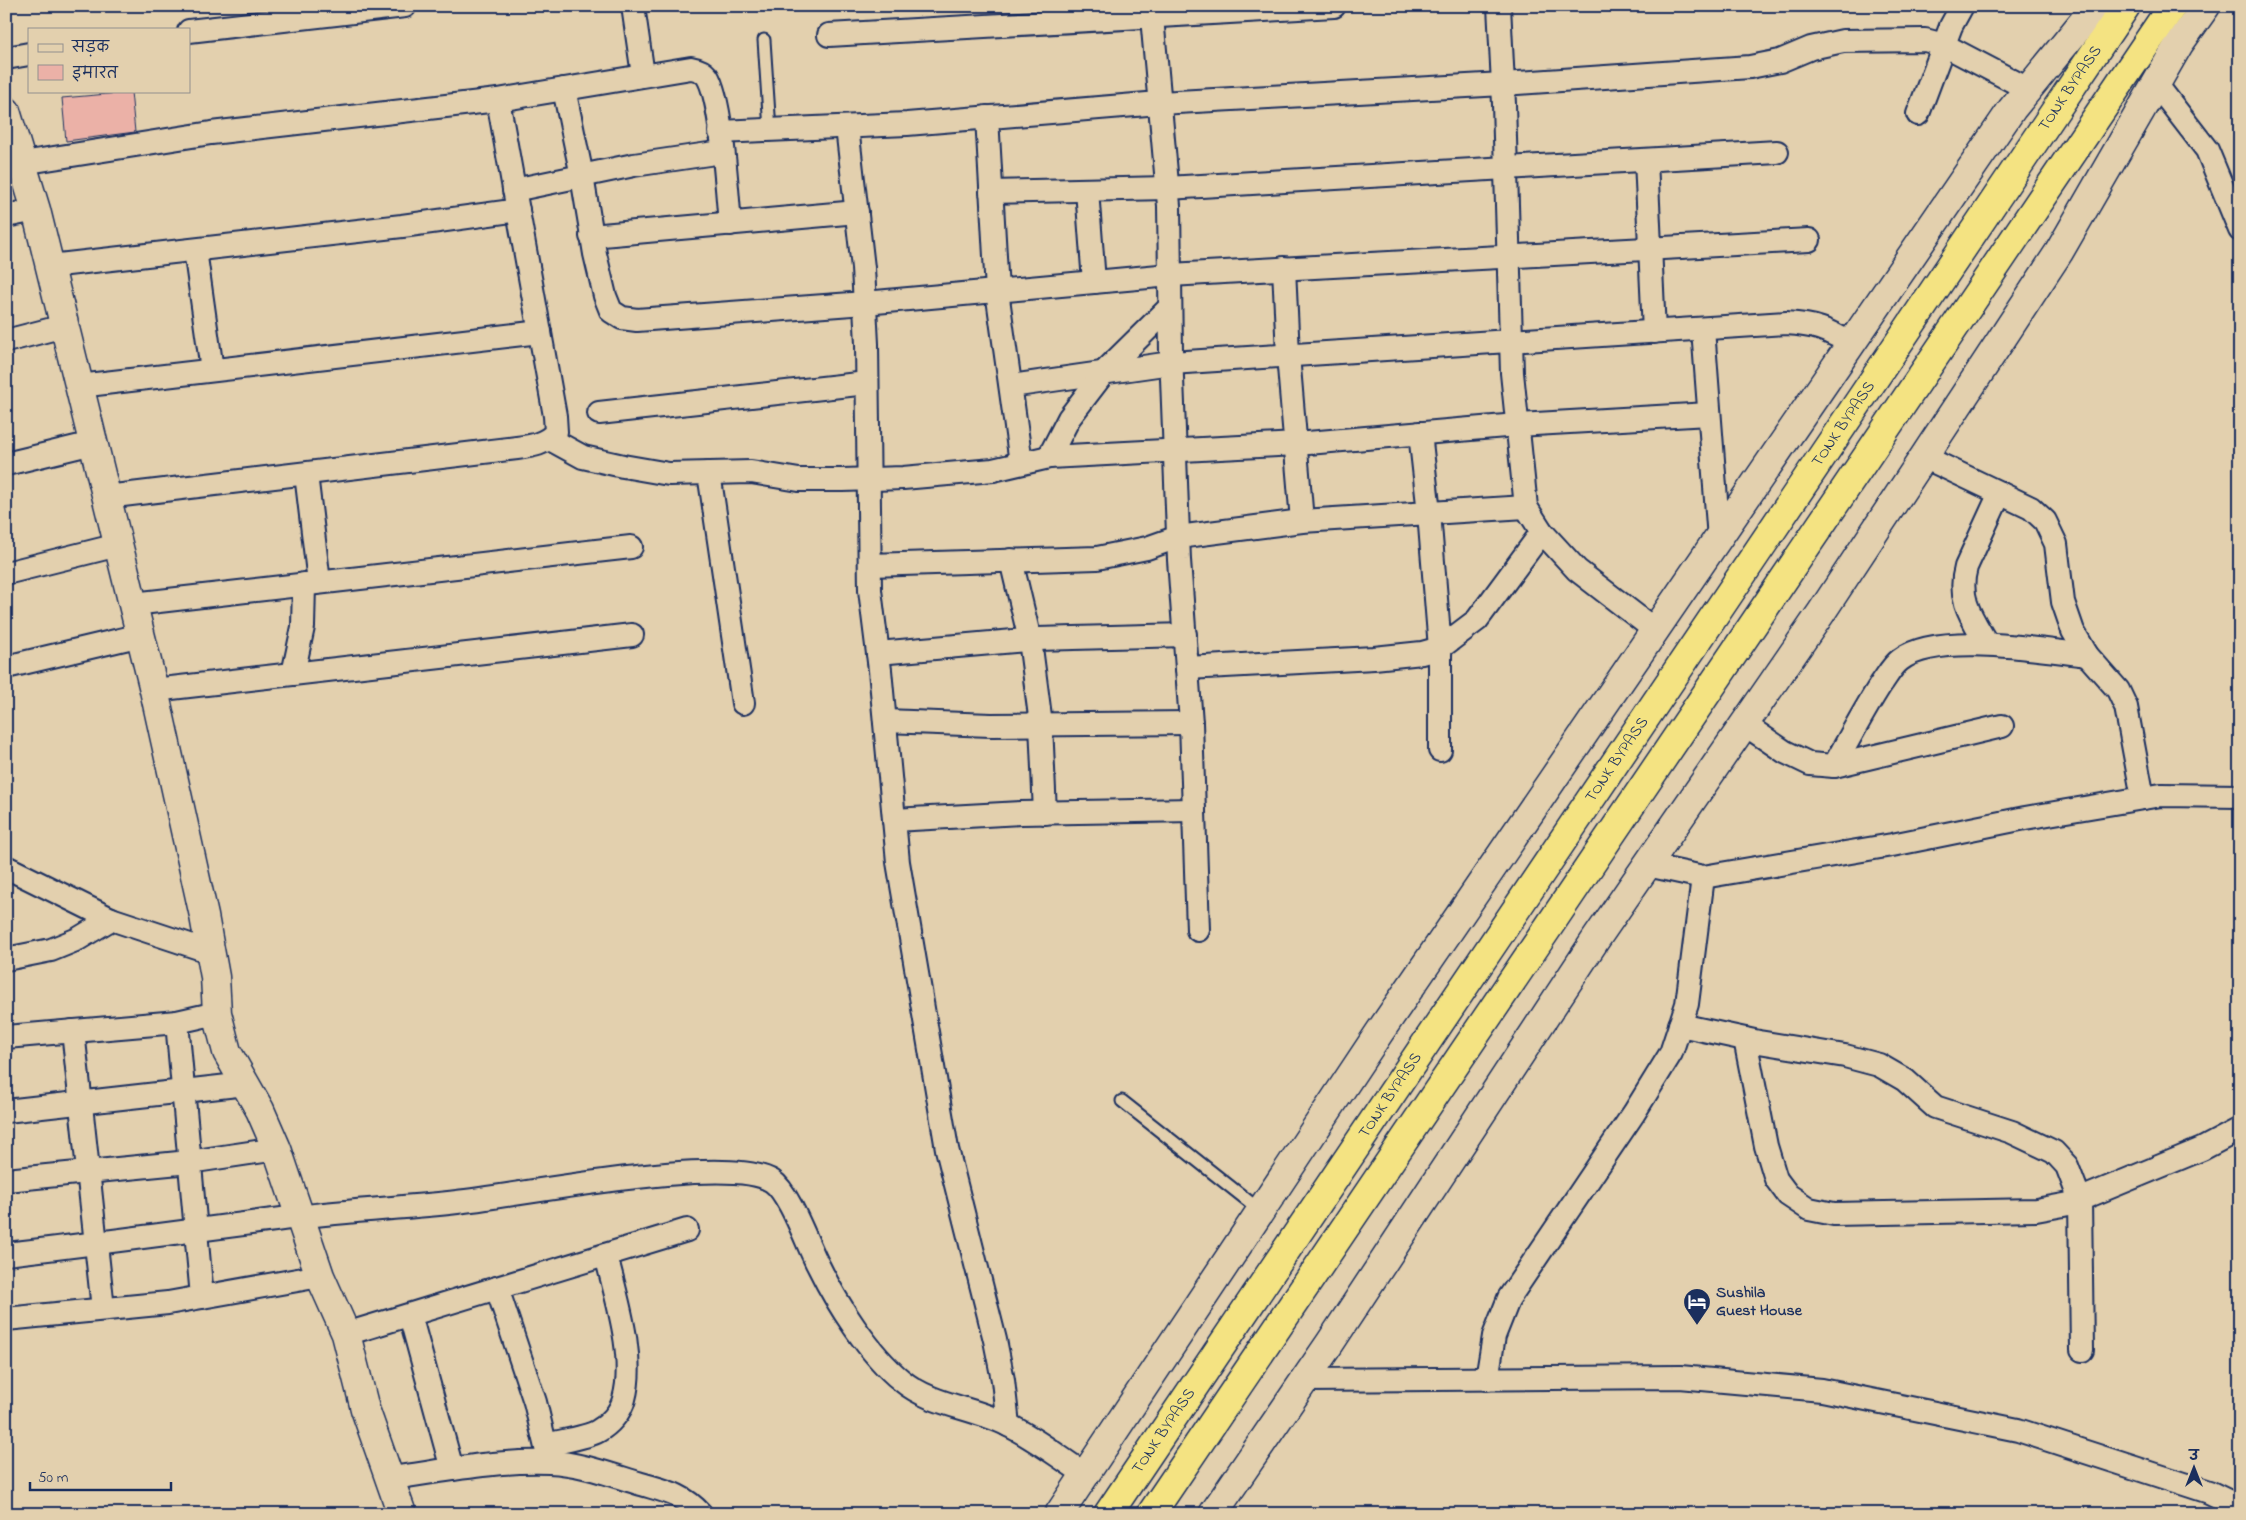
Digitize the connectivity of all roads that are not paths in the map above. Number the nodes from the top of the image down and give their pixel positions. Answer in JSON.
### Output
{"nodes":[{"id":1,"x":405,"y":6,"type":"edge"},
{"id":2,"x":633,"y":6,"type":"edge"},
{"id":3,"x":1334,"y":6,"type":"edge"},
{"id":4,"x":1499,"y":6,"type":"edge"},
{"id":5,"x":1962,"y":6,"type":"edge"},
{"id":6,"x":2096,"y":6,"type":"edge"},
{"id":7,"x":2126,"y":6,"type":"edge"},
{"id":8,"x":2172,"y":6,"type":"edge"},
{"id":9,"x":2206,"y":6,"type":"edge"},
{"id":10,"x":1152,"y":11,"type":"edge"},
{"id":11,"x":190,"y":31,"type":"edge"},
{"id":12,"x":829,"y":34,"type":"dead end"},
{"id":13,"x":764,"y":40,"type":"dead end"},
{"id":14,"x":1944,"y":44,"type":"junction"},
{"id":15,"x":28,"y":54,"type":"edge"},
{"id":16,"x":6,"y":58,"type":"edge"},
{"id":17,"x":643,"y":75,"type":"junction"},
{"id":18,"x":1503,"y":84,"type":"junction"},
{"id":19,"x":2156,"y":84,"type":"junction"},
{"id":20,"x":564,"y":89,"type":"junction"},
{"id":21,"x":2028,"y":90,"type":"junction"},
{"id":22,"x":498,"y":100,"type":"junction"},
{"id":23,"x":1159,"y":103,"type":"junction"},
{"id":24,"x":6,"y":111,"type":"edge"},
{"id":25,"x":1918,"y":114,"type":"dead end"},
{"id":26,"x":987,"y":117,"type":"junction"},
{"id":27,"x":847,"y":127,"type":"junction"},
{"id":28,"x":770,"y":130,"type":"junction"},
{"id":29,"x":721,"y":142,"type":"junction"},
{"id":30,"x":1777,"y":152,"type":"dead end"},
{"id":31,"x":1646,"y":160,"type":"junction"},
{"id":32,"x":22,"y":163,"type":"junction"},
{"id":33,"x":1506,"y":169,"type":"junction"},
{"id":34,"x":582,"y":176,"type":"junction"},
{"id":35,"x":1167,"y":188,"type":"junction"},
{"id":36,"x":1088,"y":190,"type":"junction"},
{"id":37,"x":991,"y":192,"type":"junction"},
{"id":38,"x":516,"y":200,"type":"junction"},
{"id":39,"x":36,"y":210,"type":"junction"},
{"id":40,"x":857,"y":212,"type":"junction"},
{"id":41,"x":6,"y":216,"type":"edge"},
{"id":42,"x":730,"y":224,"type":"junction"},
{"id":43,"x":2240,"y":230,"type":"edge"},
{"id":44,"x":592,"y":236,"type":"junction"},
{"id":45,"x":1808,"y":240,"type":"dead end"},
{"id":46,"x":1650,"y":249,"type":"junction"},
{"id":47,"x":195,"y":250,"type":"junction"},
{"id":48,"x":1508,"y":256,"type":"junction"},
{"id":49,"x":50,"y":266,"type":"junction"},
{"id":50,"x":1284,"y":268,"type":"junction"},
{"id":51,"x":1170,"y":275,"type":"junction"},
{"id":52,"x":1094,"y":282,"type":"junction"},
{"id":53,"x":997,"y":291,"type":"junction"},
{"id":54,"x":865,"y":303,"type":"junction"},
{"id":55,"x":1170,"y":307,"type":"junction"},
{"id":56,"x":64,"y":326,"type":"junction"},
{"id":57,"x":1703,"y":329,"type":"junction"},
{"id":58,"x":540,"y":332,"type":"junction"},
{"id":59,"x":1654,"y":332,"type":"junction"},
{"id":60,"x":6,"y":341,"type":"edge"},
{"id":61,"x":1511,"y":341,"type":"junction"},
{"id":62,"x":1852,"y":344,"type":"junction"},
{"id":63,"x":1288,"y":355,"type":"junction"},
{"id":64,"x":1171,"y":363,"type":"junction"},
{"id":65,"x":212,"y":370,"type":"junction"},
{"id":66,"x":1105,"y":371,"type":"junction"},
{"id":67,"x":868,"y":383,"type":"junction"},
{"id":68,"x":79,"y":386,"type":"junction"},
{"id":69,"x":1011,"y":386,"type":"junction"},
{"id":70,"x":599,"y":413,"type":"dead end"},
{"id":71,"x":1709,"y":414,"type":"junction"},
{"id":72,"x":1517,"y":425,"type":"junction"},
{"id":73,"x":1420,"y":433,"type":"junction"},
{"id":74,"x":550,"y":439,"type":"junction"},
{"id":75,"x":93,"y":442,"type":"junction"},
{"id":76,"x":1296,"y":444,"type":"junction"},
{"id":77,"x":1175,"y":449,"type":"junction"},
{"id":78,"x":1049,"y":457,"type":"junction"},
{"id":79,"x":1924,"y":457,"type":"junction"},
{"id":80,"x":1021,"y":463,"type":"junction"},
{"id":81,"x":6,"y":464,"type":"edge"},
{"id":82,"x":709,"y":473,"type":"junction"},
{"id":83,"x":306,"y":474,"type":"junction"},
{"id":84,"x":869,"y":479,"type":"junction"},
{"id":85,"x":2000,"y":493,"type":"junction"},
{"id":86,"x":106,"y":497,"type":"junction"},
{"id":87,"x":1526,"y":507,"type":"junction"},
{"id":88,"x":1429,"y":513,"type":"junction"},
{"id":89,"x":1302,"y":521,"type":"junction"},
{"id":90,"x":1542,"y":532,"type":"junction"},
{"id":91,"x":1178,"y":537,"type":"junction"},
{"id":92,"x":1719,"y":539,"type":"junction"},
{"id":93,"x":118,"y":545,"type":"junction"},
{"id":94,"x":632,"y":547,"type":"dead end"},
{"id":95,"x":1011,"y":560,"type":"junction"},
{"id":96,"x":870,"y":566,"type":"junction"},
{"id":97,"x":6,"y":573,"type":"edge"},
{"id":98,"x":311,"y":583,"type":"junction"},
{"id":99,"x":133,"y":604,"type":"junction"},
{"id":100,"x":1656,"y":631,"type":"junction"},
{"id":101,"x":141,"y":635,"type":"junction"},
{"id":102,"x":632,"y":635,"type":"dead end"},
{"id":103,"x":1185,"y":635,"type":"junction"},
{"id":104,"x":1030,"y":640,"type":"junction"},
{"id":105,"x":1987,"y":644,"type":"junction"},
{"id":106,"x":1440,"y":648,"type":"junction"},
{"id":107,"x":878,"y":653,"type":"junction"},
{"id":108,"x":2086,"y":655,"type":"junction"},
{"id":109,"x":6,"y":667,"type":"edge"},
{"id":110,"x":1187,"y":668,"type":"junction"},
{"id":111,"x":293,"y":674,"type":"junction"},
{"id":112,"x":154,"y":690,"type":"junction"},
{"id":113,"x":743,"y":702,"type":"dead end"},
{"id":114,"x":885,"y":721,"type":"junction"},
{"id":115,"x":1191,"y":723,"type":"junction"},
{"id":116,"x":1041,"y":724,"type":"junction"},
{"id":117,"x":1744,"y":724,"type":"junction"},
{"id":118,"x":2002,"y":726,"type":"dead end"},
{"id":119,"x":1440,"y":750,"type":"dead end"},
{"id":120,"x":1834,"y":766,"type":"junction"},
{"id":121,"x":2240,"y":796,"type":"edge"},
{"id":122,"x":2143,"y":798,"type":"junction"},
{"id":123,"x":1194,"y":810,"type":"junction"},
{"id":124,"x":1045,"y":813,"type":"junction"},
{"id":125,"x":894,"y":820,"type":"junction"},
{"id":126,"x":1647,"y":865,"type":"junction"},
{"id":127,"x":6,"y":867,"type":"edge"},
{"id":128,"x":1704,"y":877,"type":"junction"},
{"id":129,"x":111,"y":919,"type":"junction"},
{"id":130,"x":1198,"y":930,"type":"dead end"},
{"id":131,"x":211,"y":952,"type":"junction"},
{"id":132,"x":6,"y":959,"type":"edge"},
{"id":133,"x":217,"y":1013,"type":"junction"},
{"id":134,"x":177,"y":1022,"type":"junction"},
{"id":135,"x":1680,"y":1025,"type":"junction"},
{"id":136,"x":73,"y":1031,"type":"junction"},
{"id":137,"x":6,"y":1037,"type":"edge"},
{"id":138,"x":1745,"y":1039,"type":"junction"},
{"id":139,"x":246,"y":1084,"type":"junction"},
{"id":140,"x":182,"y":1091,"type":"junction"},
{"id":141,"x":1122,"y":1101,"type":"dead end"},
{"id":142,"x":81,"y":1102,"type":"junction"},
{"id":143,"x":6,"y":1111,"type":"edge"},
{"id":144,"x":2240,"y":1130,"type":"edge"},
{"id":145,"x":276,"y":1148,"type":"junction"},
{"id":146,"x":189,"y":1162,"type":"junction"},
{"id":147,"x":88,"y":1171,"type":"junction"},
{"id":148,"x":6,"y":1180,"type":"edge"},
{"id":149,"x":2080,"y":1200,"type":"junction"},
{"id":150,"x":1261,"y":1211,"type":"junction"},
{"id":151,"x":300,"y":1217,"type":"junction"},
{"id":152,"x":687,"y":1230,"type":"dead end"},
{"id":153,"x":195,"y":1231,"type":"junction"},
{"id":154,"x":96,"y":1243,"type":"junction"},
{"id":155,"x":6,"y":1254,"type":"edge"},
{"id":156,"x":606,"y":1255,"type":"junction"},
{"id":157,"x":320,"y":1276,"type":"junction"},
{"id":158,"x":497,"y":1288,"type":"junction"},
{"id":159,"x":202,"y":1297,"type":"junction"},
{"id":160,"x":103,"y":1309,"type":"junction"},
{"id":161,"x":410,"y":1315,"type":"junction"},
{"id":162,"x":6,"y":1319,"type":"edge"},
{"id":163,"x":346,"y":1334,"type":"junction"},
{"id":164,"x":2082,"y":1350,"type":"dead end"},
{"id":165,"x":1487,"y":1379,"type":"junction"},
{"id":166,"x":1305,"y":1380,"type":"junction"},
{"id":167,"x":1008,"y":1425,"type":"junction"},
{"id":168,"x":548,"y":1453,"type":"junction"},
{"id":169,"x":452,"y":1469,"type":"junction"},
{"id":170,"x":1086,"y":1474,"type":"junction"},
{"id":171,"x":391,"y":1478,"type":"junction"},
{"id":172,"x":2240,"y":1507,"type":"edge"},
{"id":173,"x":402,"y":1514,"type":"edge"},
{"id":174,"x":701,"y":1514,"type":"edge"},
{"id":175,"x":1059,"y":1514,"type":"edge"},
{"id":176,"x":1108,"y":1514,"type":"edge"},
{"id":177,"x":1151,"y":1514,"type":"edge"},
{"id":178,"x":1213,"y":1514,"type":"edge"}],
"edges":[{"from":1,"to":11,"type":"street"},
{"from":2,"to":17,"type":"street"},
{"from":3,"to":10,"type":"street"},
{"from":4,"to":18,"type":"street"},
{"from":5,"to":14,"type":"street"},
{"from":6,"to":21,"type":"street"},
{"from":7,"to":176,"type":"highway","name":"TONK BYPASS"},
{"from":8,"to":177,"type":"highway"},
{"from":9,"to":19,"type":"street"},
{"from":10,"to":12,"type":"street"},
{"from":10,"to":23,"type":"street"},
{"from":13,"to":28,"type":"lane"},
{"from":14,"to":18,"type":"street"},
{"from":14,"to":21,"type":"street"},
{"from":14,"to":25,"type":"street"},
{"from":15,"to":16,"type":"street"},
{"from":17,"to":20,"type":"street"},
{"from":17,"to":29,"type":"street"},
{"from":18,"to":23,"type":"street"},
{"from":18,"to":33,"type":"street"},
{"from":19,"to":43,"type":"street"},
{"from":19,"to":79,"type":"street"},
{"from":20,"to":22,"type":"street"},
{"from":20,"to":34,"type":"street"},
{"from":21,"to":62,"type":"street"},
{"from":22,"to":32,"type":"street"},
{"from":22,"to":38,"type":"street"},
{"from":23,"to":26,"type":"street"},
{"from":23,"to":35,"type":"street"},
{"from":24,"to":32,"type":"street"},
{"from":26,"to":27,"type":"street"},
{"from":26,"to":37,"type":"street"},
{"from":27,"to":28,"type":"street"},
{"from":27,"to":40,"type":"street"},
{"from":28,"to":29,"type":"street"},
{"from":29,"to":34,"type":"street"},
{"from":29,"to":42,"type":"street"},
{"from":30,"to":31,"type":"street"},
{"from":31,"to":33,"type":"street"},
{"from":31,"to":46,"type":"street"},
{"from":32,"to":39,"type":"street"},
{"from":33,"to":35,"type":"street"},
{"from":33,"to":48,"type":"street"},
{"from":34,"to":38,"type":"street"},
{"from":34,"to":44,"type":"street"},
{"from":35,"to":36,"type":"street"},
{"from":35,"to":51,"type":"street"},
{"from":36,"to":37,"type":"street"},
{"from":36,"to":52,"type":"street"},
{"from":37,"to":53,"type":"street"},
{"from":38,"to":47,"type":"street"},
{"from":38,"to":58,"type":"street"},
{"from":39,"to":41,"type":"street"},
{"from":39,"to":49,"type":"street"},
{"from":40,"to":42,"type":"street"},
{"from":40,"to":54,"type":"street"},
{"from":42,"to":44,"type":"street"},
{"from":44,"to":54,"type":"street"},
{"from":45,"to":46,"type":"street"},
{"from":46,"to":48,"type":"street"},
{"from":46,"to":59,"type":"street"},
{"from":47,"to":49,"type":"street"},
{"from":47,"to":65,"type":"street"},
{"from":48,"to":50,"type":"street"},
{"from":48,"to":61,"type":"street"},
{"from":49,"to":56,"type":"street"},
{"from":50,"to":51,"type":"street"},
{"from":50,"to":63,"type":"street"},
{"from":51,"to":52,"type":"street"},
{"from":51,"to":55,"type":"street"},
{"from":52,"to":53,"type":"street"},
{"from":53,"to":54,"type":"street"},
{"from":53,"to":69,"type":"street"},
{"from":54,"to":67,"type":"street"},
{"from":55,"to":64,"type":"street"},
{"from":55,"to":66,"type":"street"},
{"from":56,"to":60,"type":"street"},
{"from":56,"to":68,"type":"street"},
{"from":57,"to":59,"type":"street"},
{"from":57,"to":62,"type":"street"},
{"from":57,"to":71,"type":"street"},
{"from":58,"to":65,"type":"street"},
{"from":58,"to":74,"type":"street"},
{"from":59,"to":61,"type":"street"},
{"from":61,"to":63,"type":"street"},
{"from":61,"to":72,"type":"street"},
{"from":62,"to":92,"type":"street"},
{"from":63,"to":64,"type":"street"},
{"from":63,"to":76,"type":"street"},
{"from":64,"to":66,"type":"street"},
{"from":64,"to":77,"type":"street"},
{"from":65,"to":68,"type":"street"},
{"from":66,"to":69,"type":"street"},
{"from":66,"to":78,"type":"street"},
{"from":67,"to":70,"type":"street"},
{"from":67,"to":84,"type":"street"},
{"from":68,"to":75,"type":"street"},
{"from":69,"to":80,"type":"street"},
{"from":71,"to":72,"type":"street"},
{"from":71,"to":92,"type":"street"},
{"from":72,"to":73,"type":"street"},
{"from":72,"to":87,"type":"street"},
{"from":73,"to":76,"type":"street"},
{"from":73,"to":88,"type":"street"},
{"from":74,"to":82,"type":"street"},
{"from":74,"to":83,"type":"street"},
{"from":75,"to":81,"type":"street"},
{"from":75,"to":86,"type":"street"},
{"from":76,"to":77,"type":"street"},
{"from":76,"to":89,"type":"street"},
{"from":77,"to":78,"type":"street"},
{"from":77,"to":91,"type":"street"},
{"from":78,"to":80,"type":"street"},
{"from":79,"to":85,"type":"street"},
{"from":79,"to":117,"type":"street"},
{"from":80,"to":84,"type":"street"},
{"from":82,"to":84,"type":"street"},
{"from":82,"to":113,"type":"street"},
{"from":83,"to":86,"type":"street"},
{"from":83,"to":98,"type":"street"},
{"from":84,"to":96,"type":"street"},
{"from":85,"to":105,"type":"street"},
{"from":85,"to":108,"type":"street"},
{"from":86,"to":93,"type":"street"},
{"from":87,"to":88,"type":"street"},
{"from":87,"to":90,"type":"street"},
{"from":88,"to":89,"type":"street"},
{"from":88,"to":106,"type":"street"},
{"from":89,"to":91,"type":"street"},
{"from":90,"to":100,"type":"street"},
{"from":90,"to":106,"type":"street"},
{"from":91,"to":95,"type":"street"},
{"from":91,"to":103,"type":"street"},
{"from":92,"to":100,"type":"street"},
{"from":93,"to":97,"type":"street"},
{"from":93,"to":99,"type":"street"},
{"from":94,"to":98,"type":"street"},
{"from":95,"to":96,"type":"street"},
{"from":95,"to":104,"type":"street"},
{"from":96,"to":107,"type":"street"},
{"from":98,"to":99,"type":"street"},
{"from":98,"to":111,"type":"street"},
{"from":99,"to":101,"type":"street"},
{"from":100,"to":150,"type":"street"},
{"from":101,"to":109,"type":"street"},
{"from":101,"to":112,"type":"street"},
{"from":102,"to":111,"type":"street"},
{"from":103,"to":104,"type":"street"},
{"from":103,"to":110,"type":"street"},
{"from":104,"to":107,"type":"street"},
{"from":104,"to":116,"type":"street"},
{"from":105,"to":108,"type":"street"},
{"from":105,"to":120,"type":"street"},
{"from":106,"to":110,"type":"street"},
{"from":106,"to":119,"type":"street"},
{"from":107,"to":114,"type":"street"},
{"from":108,"to":122,"type":"street"},
{"from":110,"to":115,"type":"street"},
{"from":111,"to":112,"type":"street"},
{"from":112,"to":131,"type":"street"},
{"from":114,"to":116,"type":"street"},
{"from":114,"to":125,"type":"street"},
{"from":115,"to":116,"type":"street"},
{"from":115,"to":123,"type":"street"},
{"from":116,"to":124,"type":"street"},
{"from":117,"to":120,"type":"street"},
{"from":117,"to":126,"type":"street"},
{"from":118,"to":120,"type":"street"},
{"from":121,"to":122,"type":"street"},
{"from":122,"to":128,"type":"street"},
{"from":123,"to":124,"type":"street"},
{"from":123,"to":130,"type":"street"},
{"from":124,"to":125,"type":"street"},
{"from":125,"to":167,"type":"street"},
{"from":126,"to":128,"type":"street"},
{"from":126,"to":166,"type":"street"},
{"from":127,"to":129,"type":"street"},
{"from":128,"to":135,"type":"street"},
{"from":129,"to":131,"type":"street"},
{"from":129,"to":132,"type":"street"},
{"from":131,"to":133,"type":"street"},
{"from":133,"to":134,"type":"street"},
{"from":133,"to":139,"type":"street"},
{"from":134,"to":136,"type":"street"},
{"from":134,"to":140,"type":"street"},
{"from":135,"to":138,"type":"street"},
{"from":135,"to":165,"type":"street"},
{"from":136,"to":137,"type":"street"},
{"from":136,"to":142,"type":"street"},
{"from":138,"to":149,"type":"street"},
{"from":138,"to":149,"type":"street"},
{"from":139,"to":140,"type":"street"},
{"from":139,"to":145,"type":"street"},
{"from":140,"to":142,"type":"street"},
{"from":140,"to":146,"type":"street"},
{"from":141,"to":150,"type":"lane"},
{"from":142,"to":143,"type":"street"},
{"from":142,"to":147,"type":"street"},
{"from":144,"to":149,"type":"street"},
{"from":145,"to":146,"type":"street"},
{"from":145,"to":151,"type":"street"},
{"from":146,"to":147,"type":"street"},
{"from":146,"to":153,"type":"street"},
{"from":147,"to":148,"type":"street"},
{"from":147,"to":154,"type":"street"},
{"from":149,"to":164,"type":"street"},
{"from":150,"to":170,"type":"street"},
{"from":151,"to":153,"type":"street"},
{"from":151,"to":157,"type":"street"},
{"from":151,"to":167,"type":"street"},
{"from":152,"to":156,"type":"street"},
{"from":153,"to":154,"type":"street"},
{"from":153,"to":159,"type":"street"},
{"from":154,"to":155,"type":"street"},
{"from":154,"to":160,"type":"street"},
{"from":156,"to":158,"type":"street"},
{"from":156,"to":168,"type":"street"},
{"from":157,"to":159,"type":"street"},
{"from":157,"to":163,"type":"street"},
{"from":158,"to":161,"type":"street"},
{"from":158,"to":168,"type":"street"},
{"from":159,"to":160,"type":"street"},
{"from":160,"to":162,"type":"street"},
{"from":161,"to":163,"type":"street"},
{"from":161,"to":169,"type":"street"},
{"from":163,"to":171,"type":"street"},
{"from":165,"to":166,"type":"street"},
{"from":165,"to":172,"type":"street"},
{"from":166,"to":178,"type":"street"},
{"from":167,"to":170,"type":"street"},
{"from":168,"to":169,"type":"street"},
{"from":168,"to":174,"type":"street"},
{"from":169,"to":171,"type":"street"},
{"from":170,"to":175,"type":"street"},
{"from":171,"to":173,"type":"street"}]}
